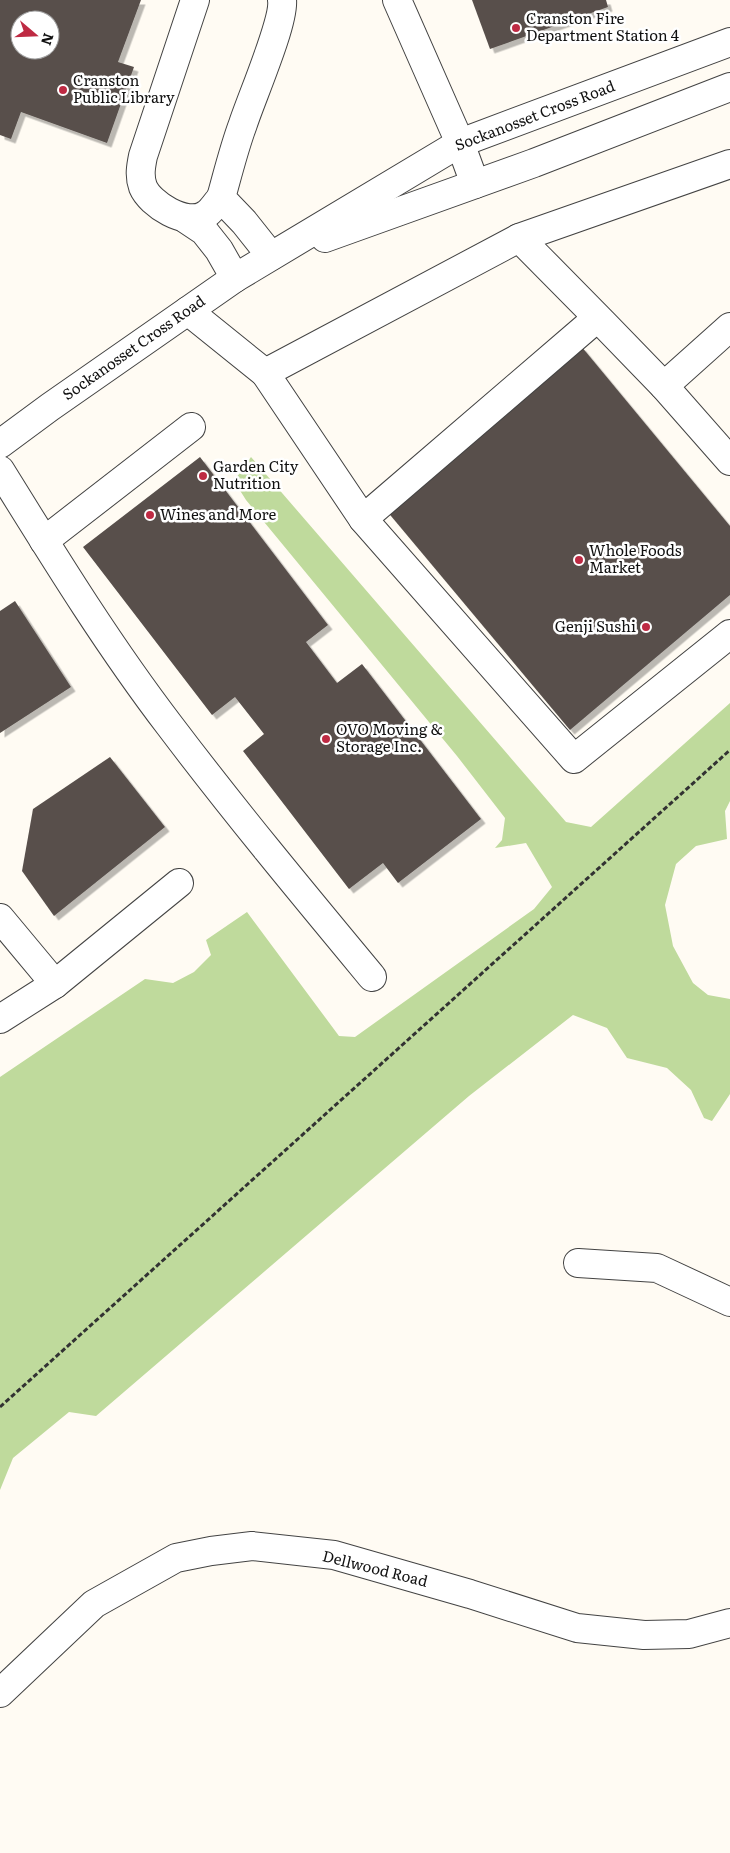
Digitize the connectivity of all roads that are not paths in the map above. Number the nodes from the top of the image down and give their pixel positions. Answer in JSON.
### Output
{"nodes":[{"id":1,"x":196,"y":0,"type":"edge"},
{"id":2,"x":282,"y":0,"type":"edge"},
{"id":3,"x":397,"y":0,"type":"edge"},
{"id":4,"x":730,"y":42,"type":"edge"},
{"id":5,"x":730,"y":87,"type":"edge"},
{"id":6,"x":460,"y":143,"type":"junction"},
{"id":7,"x":730,"y":164,"type":"edge"},
{"id":8,"x":475,"y":184,"type":"junction"},
{"id":9,"x":221,"y":198,"type":"junction"},
{"id":10,"x":186,"y":219,"type":"junction"},
{"id":11,"x":519,"y":238,"type":"junction"},
{"id":12,"x":271,"y":256,"type":"junction"},
{"id":13,"x":236,"y":278,"type":"junction"},
{"id":14,"x":188,"y":311,"type":"junction"},
{"id":15,"x":598,"y":318,"type":"junction"},
{"id":16,"x":730,"y":327,"type":"edge"},
{"id":17,"x":265,"y":373,"type":"junction"},
{"id":18,"x":664,"y":386,"type":"junction"},
{"id":19,"x":191,"y":426,"type":"dead end"},
{"id":20,"x":0,"y":444,"type":"edge"},
{"id":21,"x":730,"y":461,"type":"edge"},
{"id":22,"x":0,"y":470,"type":"edge"},
{"id":23,"x":363,"y":519,"type":"junction"},
{"id":24,"x":44,"y":541,"type":"junction"},
{"id":25,"x":730,"y":634,"type":"edge"},
{"id":26,"x":180,"y":883,"type":"dead end"},
{"id":27,"x":0,"y":918,"type":"edge"},
{"id":28,"x":372,"y":978,"type":"dead end"},
{"id":29,"x":55,"y":984,"type":"junction"},
{"id":30,"x":0,"y":1019,"type":"edge"},
{"id":31,"x":578,"y":1263,"type":"dead end"},
{"id":32,"x":730,"y":1302,"type":"edge"},
{"id":33,"x":730,"y":1623,"type":"edge"},
{"id":34,"x":0,"y":1693,"type":"edge"}],
"edges":[{"from":1,"to":10,"type":"street"},
{"from":2,"to":9,"type":"street"},
{"from":3,"to":6,"type":"street"},
{"from":4,"to":6,"type":"street","name":"Sockanosset Cross Road"},
{"from":5,"to":8,"type":"street","name":"Sockanosset Cross Road"},
{"from":6,"to":8,"type":"street"},
{"from":6,"to":12,"type":"street","name":"Sockanosset Cross Road"},
{"from":7,"to":11,"type":"street"},
{"from":8,"to":12,"type":"street","name":"Sockanosset Cross Road"},
{"from":9,"to":10,"type":"street"},
{"from":9,"to":12,"type":"street"},
{"from":10,"to":13,"type":"street"},
{"from":11,"to":15,"type":"street"},
{"from":11,"to":17,"type":"street"},
{"from":12,"to":13,"type":"street","name":"Sockanosset Cross Road"},
{"from":13,"to":14,"type":"street","name":"Sockanosset Cross Road"},
{"from":14,"to":17,"type":"street"},
{"from":14,"to":20,"type":"street","name":"Sockanosset Cross Road"},
{"from":15,"to":18,"type":"street"},
{"from":15,"to":23,"type":"street"},
{"from":16,"to":18,"type":"street"},
{"from":17,"to":23,"type":"street"},
{"from":18,"to":21,"type":"street"},
{"from":19,"to":24,"type":"street"},
{"from":22,"to":24,"type":"street"},
{"from":23,"to":25,"type":"street"},
{"from":24,"to":28,"type":"street"},
{"from":26,"to":29,"type":"street"},
{"from":27,"to":29,"type":"street"},
{"from":29,"to":30,"type":"street"},
{"from":31,"to":32,"type":"street"},
{"from":33,"to":34,"type":"street","name":"Dellwood Road"}]}
